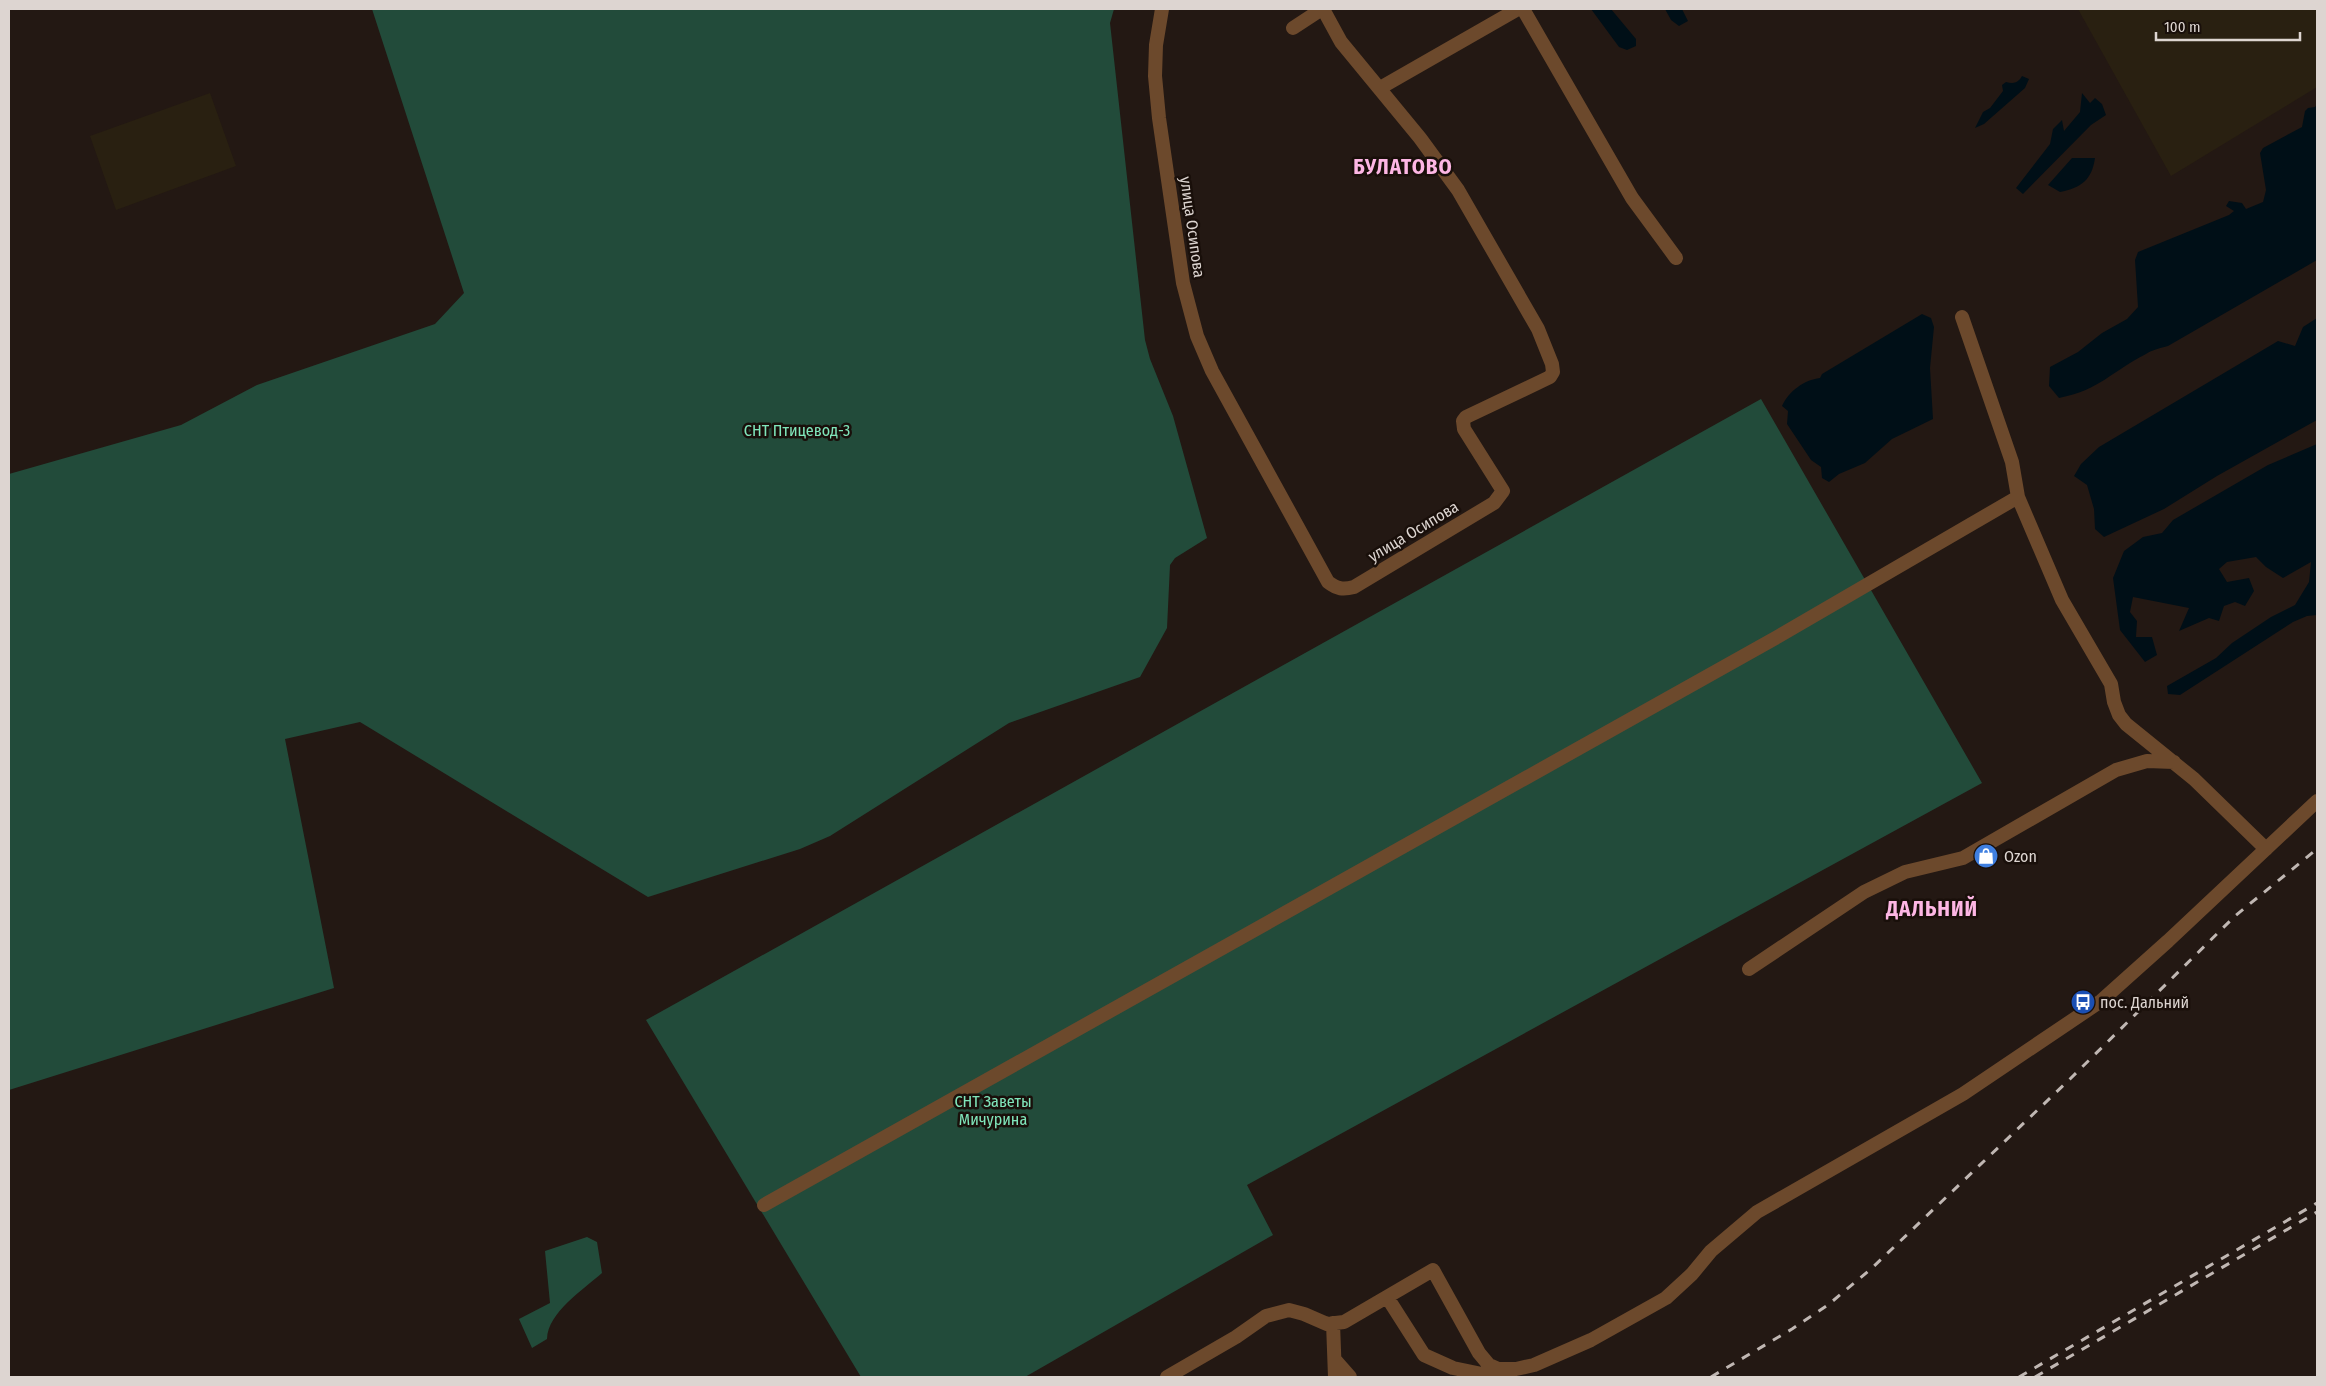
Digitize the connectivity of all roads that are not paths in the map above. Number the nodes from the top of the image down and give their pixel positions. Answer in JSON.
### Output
{"nodes":[{"id":1,"x":1162,"y":9,"type":"edge"},
{"id":2,"x":1323,"y":9,"type":"edge"},
{"id":3,"x":1518,"y":9,"type":"edge"},
{"id":4,"x":1523,"y":9,"type":"edge"},
{"id":5,"x":1293,"y":28,"type":"dead end"},
{"id":6,"x":1380,"y":88,"type":"junction"},
{"id":7,"x":1676,"y":258,"type":"dead end"},
{"id":8,"x":1962,"y":317,"type":"dead end"},
{"id":9,"x":2018,"y":497,"type":"junction"},
{"id":10,"x":2174,"y":762,"type":"junction"},
{"id":11,"x":2317,"y":801,"type":"edge"},
{"id":12,"x":2266,"y":849,"type":"junction"},
{"id":13,"x":1750,"y":969,"type":"dead end"},
{"id":14,"x":764,"y":1205,"type":"dead end"},
{"id":15,"x":1387,"y":1297,"type":"junction"},
{"id":16,"x":1333,"y":1323,"type":"junction"},
{"id":17,"x":1336,"y":1360,"type":"junction"},
{"id":18,"x":1507,"y":1372,"type":"edge"},
{"id":19,"x":1167,"y":1377,"type":"edge"},
{"id":20,"x":1335,"y":1377,"type":"edge"},
{"id":21,"x":1350,"y":1377,"type":"edge"}],
"edges":[{"from":1,"to":6,"type":"street","name":"улица Осипова"},
{"from":2,"to":5,"type":"street"},
{"from":2,"to":6,"type":"street","name":"улица Осипова"},
{"from":3,"to":6,"type":"street"},
{"from":4,"to":7,"type":"street"},
{"from":8,"to":9,"type":"street"},
{"from":9,"to":10,"type":"street"},
{"from":9,"to":14,"type":"street"},
{"from":10,"to":12,"type":"street"},
{"from":10,"to":13,"type":"street"},
{"from":11,"to":12,"type":"street"},
{"from":12,"to":18,"type":"street"},
{"from":15,"to":16,"type":"street"},
{"from":15,"to":18,"type":"street"},
{"from":15,"to":18,"type":"street"},
{"from":16,"to":17,"type":"street"},
{"from":16,"to":19,"type":"street"},
{"from":17,"to":20,"type":"street"},
{"from":17,"to":21,"type":"street"}]}
